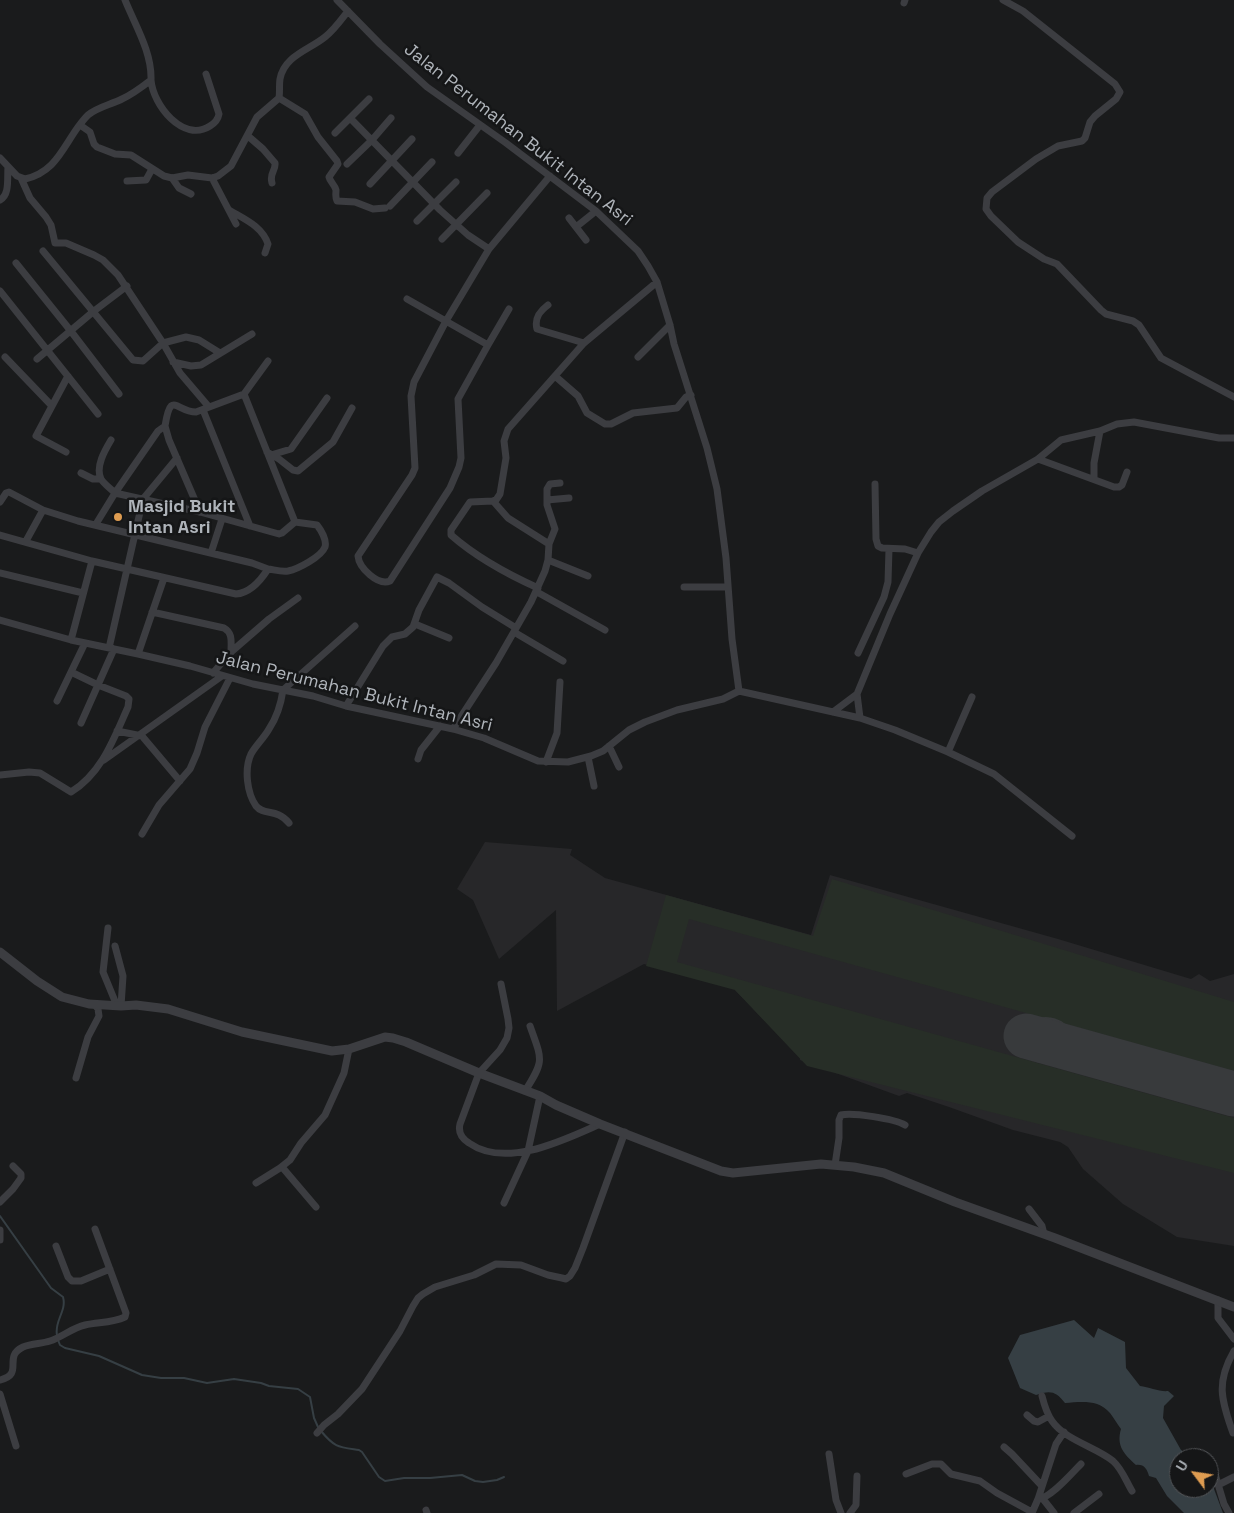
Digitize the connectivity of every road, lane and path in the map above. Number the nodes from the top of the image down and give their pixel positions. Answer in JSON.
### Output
{"nodes":[{"id":1,"x":125,"y":0,"type":"edge"},
{"id":2,"x":337,"y":0,"type":"edge"},
{"id":3,"x":1003,"y":0,"type":"edge"},
{"id":4,"x":348,"y":11,"type":"junction"},
{"id":5,"x":206,"y":74,"type":"dead end"},
{"id":6,"x":151,"y":80,"type":"junction"},
{"id":7,"x":279,"y":98,"type":"junction"},
{"id":8,"x":369,"y":99,"type":"dead end"},
{"id":9,"x":391,"y":118,"type":"dead end"},
{"id":10,"x":351,"y":119,"type":"junction"},
{"id":11,"x":80,"y":125,"type":"junction"},
{"id":12,"x":480,"y":125,"type":"junction"},
{"id":13,"x":335,"y":133,"type":"dead end"},
{"id":14,"x":248,"y":136,"type":"junction"},
{"id":15,"x":412,"y":139,"type":"dead end"},
{"id":16,"x":372,"y":140,"type":"junction"},
{"id":17,"x":458,"y":153,"type":"dead end"},
{"id":18,"x":0,"y":158,"type":"edge"},
{"id":19,"x":392,"y":160,"type":"junction"},
{"id":20,"x":432,"y":162,"type":"dead end"},
{"id":21,"x":347,"y":164,"type":"dead end"},
{"id":22,"x":8,"y":167,"type":"junction"},
{"id":23,"x":152,"y":170,"type":"junction"},
{"id":24,"x":550,"y":176,"type":"junction"},
{"id":25,"x":21,"y":178,"type":"junction"},
{"id":26,"x":172,"y":178,"type":"junction"},
{"id":27,"x":212,"y":178,"type":"junction"},
{"id":28,"x":127,"y":181,"type":"dead end"},
{"id":29,"x":413,"y":182,"type":"junction"},
{"id":30,"x":456,"y":182,"type":"dead end"},
{"id":31,"x":272,"y":183,"type":"dead end"},
{"id":32,"x":370,"y":184,"type":"dead end"},
{"id":33,"x":487,"y":193,"type":"dead end"},
{"id":34,"x":191,"y":194,"type":"dead end"},
{"id":35,"x":0,"y":200,"type":"edge"},
{"id":36,"x":434,"y":204,"type":"junction"},
{"id":37,"x":228,"y":210,"type":"junction"},
{"id":38,"x":596,"y":211,"type":"junction"},
{"id":39,"x":568,"y":218,"type":"dead end"},
{"id":40,"x":416,"y":220,"type":"dead end"},
{"id":41,"x":236,"y":224,"type":"dead end"},
{"id":42,"x":457,"y":225,"type":"junction"},
{"id":43,"x":576,"y":227,"type":"junction"},
{"id":44,"x":442,"y":239,"type":"dead end"},
{"id":45,"x":586,"y":240,"type":"dead end"},
{"id":46,"x":489,"y":249,"type":"junction"},
{"id":47,"x":43,"y":251,"type":"dead end"},
{"id":48,"x":265,"y":253,"type":"dead end"},
{"id":49,"x":16,"y":263,"type":"dead end"},
{"id":50,"x":656,"y":282,"type":"junction"},
{"id":51,"x":127,"y":286,"type":"junction"},
{"id":52,"x":0,"y":291,"type":"edge"},
{"id":53,"x":407,"y":299,"type":"dead end"},
{"id":54,"x":548,"y":305,"type":"dead end"},
{"id":55,"x":509,"y":309,"type":"dead end"},
{"id":56,"x":94,"y":311,"type":"junction"},
{"id":57,"x":446,"y":321,"type":"junction"},
{"id":58,"x":670,"y":325,"type":"junction"},
{"id":59,"x":70,"y":330,"type":"junction"},
{"id":60,"x":252,"y":334,"type":"dead end"},
{"id":61,"x":164,"y":343,"type":"junction"},
{"id":62,"x":584,"y":343,"type":"junction"},
{"id":63,"x":488,"y":345,"type":"junction"},
{"id":64,"x":47,"y":350,"type":"junction"},
{"id":65,"x":220,"y":353,"type":"junction"},
{"id":66,"x":5,"y":357,"type":"dead end"},
{"id":67,"x":638,"y":357,"type":"dead end"},
{"id":68,"x":36,"y":359,"type":"dead end"},
{"id":69,"x":268,"y":361,"type":"dead end"},
{"id":70,"x":173,"y":362,"type":"junction"},
{"id":71,"x":68,"y":376,"type":"junction"},
{"id":72,"x":555,"y":376,"type":"junction"},
{"id":73,"x":119,"y":394,"type":"dead end"},
{"id":74,"x":244,"y":394,"type":"junction"},
{"id":75,"x":691,"y":395,"type":"junction"},
{"id":76,"x":1234,"y":396,"type":"edge"},
{"id":77,"x":327,"y":398,"type":"dead end"},
{"id":78,"x":52,"y":406,"type":"junction"},
{"id":79,"x":206,"y":408,"type":"junction"},
{"id":80,"x":352,"y":408,"type":"dead end"},
{"id":81,"x":98,"y":414,"type":"dead end"},
{"id":82,"x":165,"y":426,"type":"junction"},
{"id":83,"x":1100,"y":431,"type":"junction"},
{"id":84,"x":1234,"y":438,"type":"edge"},
{"id":85,"x":110,"y":440,"type":"dead end"},
{"id":86,"x":66,"y":452,"type":"dead end"},
{"id":87,"x":269,"y":453,"type":"junction"},
{"id":88,"x":177,"y":458,"type":"junction"},
{"id":89,"x":1038,"y":459,"type":"junction"},
{"id":90,"x":1127,"y":472,"type":"dead end"},
{"id":91,"x":80,"y":473,"type":"dead end"},
{"id":92,"x":100,"y":478,"type":"junction"},
{"id":93,"x":1094,"y":480,"type":"junction"},
{"id":94,"x":560,"y":483,"type":"dead end"},
{"id":95,"x":875,"y":484,"type":"dead end"},
{"id":96,"x":115,"y":493,"type":"junction"},
{"id":97,"x":569,"y":498,"type":"dead end"},
{"id":98,"x":143,"y":499,"type":"junction"},
{"id":99,"x":493,"y":500,"type":"junction"},
{"id":100,"x":547,"y":500,"type":"junction"},
{"id":101,"x":0,"y":502,"type":"edge"},
{"id":102,"x":43,"y":510,"type":"junction"},
{"id":103,"x":200,"y":512,"type":"junction"},
{"id":104,"x":222,"y":519,"type":"junction"},
{"id":105,"x":295,"y":522,"type":"junction"},
{"id":106,"x":96,"y":524,"type":"junction"},
{"id":107,"x":250,"y":526,"type":"junction"},
{"id":108,"x":135,"y":534,"type":"junction"},
{"id":109,"x":0,"y":535,"type":"edge"},
{"id":110,"x":26,"y":541,"type":"junction"},
{"id":111,"x":549,"y":544,"type":"junction"},
{"id":112,"x":888,"y":548,"type":"junction"},
{"id":113,"x":211,"y":553,"type":"junction"},
{"id":114,"x":918,"y":553,"type":"junction"},
{"id":115,"x":548,"y":560,"type":"junction"},
{"id":116,"x":92,"y":561,"type":"junction"},
{"id":117,"x":127,"y":569,"type":"junction"},
{"id":118,"x":268,"y":569,"type":"junction"},
{"id":119,"x":0,"y":573,"type":"edge"},
{"id":120,"x":588,"y":576,"type":"dead end"},
{"id":121,"x":164,"y":578,"type":"junction"},
{"id":122,"x":684,"y":587,"type":"dead end"},
{"id":123,"x":728,"y":587,"type":"junction"},
{"id":124,"x":537,"y":590,"type":"junction"},
{"id":125,"x":83,"y":593,"type":"junction"},
{"id":126,"x":298,"y":598,"type":"dead end"},
{"id":127,"x":879,"y":610,"type":"junction"},
{"id":128,"x":152,"y":612,"type":"junction"},
{"id":129,"x":890,"y":614,"type":"junction"},
{"id":130,"x":0,"y":620,"type":"edge"},
{"id":131,"x":415,"y":624,"type":"junction"},
{"id":132,"x":355,"y":626,"type":"dead end"},
{"id":133,"x":515,"y":630,"type":"junction"},
{"id":134,"x":605,"y":630,"type":"dead end"},
{"id":135,"x":449,"y":638,"type":"dead end"},
{"id":136,"x":71,"y":640,"type":"junction"},
{"id":137,"x":84,"y":643,"type":"junction"},
{"id":138,"x":111,"y":648,"type":"junction"},
{"id":139,"x":231,"y":652,"type":"junction"},
{"id":140,"x":858,"y":653,"type":"dead end"},
{"id":141,"x":138,"y":654,"type":"junction"},
{"id":142,"x":563,"y":661,"type":"dead end"},
{"id":143,"x":71,"y":672,"type":"junction"},
{"id":144,"x":213,"y":673,"type":"junction"},
{"id":145,"x":226,"y":677,"type":"junction"},
{"id":146,"x":560,"y":682,"type":"dead end"},
{"id":147,"x":98,"y":685,"type":"junction"},
{"id":148,"x":283,"y":690,"type":"junction"},
{"id":149,"x":739,"y":691,"type":"junction"},
{"id":150,"x":857,"y":694,"type":"junction"},
{"id":151,"x":972,"y":697,"type":"dead end"},
{"id":152,"x":58,"y":701,"type":"dead end"},
{"id":153,"x":346,"y":706,"type":"junction"},
{"id":154,"x":832,"y":712,"type":"junction"},
{"id":155,"x":860,"y":718,"type":"junction"},
{"id":156,"x":81,"y":723,"type":"dead end"},
{"id":157,"x":440,"y":726,"type":"junction"},
{"id":158,"x":453,"y":729,"type":"junction"},
{"id":159,"x":117,"y":731,"type":"junction"},
{"id":160,"x":138,"y":735,"type":"junction"},
{"id":161,"x":610,"y":746,"type":"junction"},
{"id":162,"x":948,"y":752,"type":"junction"},
{"id":163,"x":588,"y":757,"type":"junction"},
{"id":164,"x":418,"y":759,"type":"dead end"},
{"id":165,"x":546,"y":762,"type":"junction"},
{"id":166,"x":100,"y":763,"type":"junction"},
{"id":167,"x":619,"y":767,"type":"dead end"},
{"id":168,"x":0,"y":775,"type":"edge"},
{"id":169,"x":180,"y":782,"type":"junction"},
{"id":170,"x":594,"y":786,"type":"dead end"},
{"id":171,"x":289,"y":823,"type":"dead end"},
{"id":172,"x":142,"y":834,"type":"dead end"},
{"id":173,"x":1072,"y":836,"type":"dead end"},
{"id":174,"x":108,"y":928,"type":"dead end"},
{"id":175,"x":115,"y":946,"type":"dead end"},
{"id":176,"x":0,"y":952,"type":"edge"},
{"id":177,"x":501,"y":984,"type":"dead end"},
{"id":178,"x":95,"y":1005,"type":"junction"},
{"id":179,"x":119,"y":1006,"type":"junction"},
{"id":180,"x":530,"y":1026,"type":"dead end"},
{"id":181,"x":349,"y":1049,"type":"junction"},
{"id":182,"x":479,"y":1074,"type":"junction"},
{"id":183,"x":76,"y":1078,"type":"dead end"},
{"id":184,"x":526,"y":1091,"type":"junction"},
{"id":185,"x":540,"y":1096,"type":"junction"},
{"id":186,"x":600,"y":1124,"type":"junction"},
{"id":187,"x":905,"y":1125,"type":"dead end"},
{"id":188,"x":625,"y":1132,"type":"junction"},
{"id":189,"x":528,"y":1151,"type":"junction"},
{"id":190,"x":835,"y":1165,"type":"junction"},
{"id":191,"x":13,"y":1166,"type":"dead end"},
{"id":192,"x":282,"y":1166,"type":"junction"},
{"id":193,"x":256,"y":1183,"type":"dead end"},
{"id":194,"x":0,"y":1202,"type":"edge"},
{"id":195,"x":504,"y":1203,"type":"dead end"},
{"id":196,"x":316,"y":1207,"type":"dead end"},
{"id":197,"x":1029,"y":1208,"type":"dead end"},
{"id":198,"x":95,"y":1229,"type":"dead end"},
{"id":199,"x":0,"y":1230,"type":"edge"},
{"id":200,"x":1044,"y":1234,"type":"junction"},
{"id":201,"x":0,"y":1240,"type":"edge"},
{"id":202,"x":56,"y":1246,"type":"dead end"},
{"id":203,"x":110,"y":1269,"type":"junction"},
{"id":204,"x":1218,"y":1300,"type":"junction"},
{"id":205,"x":1234,"y":1307,"type":"edge"},
{"id":206,"x":1234,"y":1339,"type":"edge"},
{"id":207,"x":1234,"y":1351,"type":"edge"},
{"id":208,"x":0,"y":1380,"type":"edge"},
{"id":209,"x":0,"y":1394,"type":"edge"},
{"id":210,"x":1042,"y":1396,"type":"dead end"},
{"id":211,"x":1027,"y":1415,"type":"dead end"},
{"id":212,"x":1049,"y":1416,"type":"junction"},
{"id":213,"x":1064,"y":1432,"type":"junction"},
{"id":214,"x":1233,"y":1433,"type":"dead end"},
{"id":215,"x":316,"y":1434,"type":"dead end"},
{"id":216,"x":16,"y":1446,"type":"dead end"},
{"id":217,"x":1004,"y":1447,"type":"dead end"},
{"id":218,"x":829,"y":1454,"type":"dead end"},
{"id":219,"x":1080,"y":1464,"type":"dead end"},
{"id":220,"x":906,"y":1474,"type":"dead end"},
{"id":221,"x":857,"y":1476,"type":"dead end"},
{"id":222,"x":1234,"y":1477,"type":"edge"},
{"id":223,"x":1219,"y":1484,"type":"edge"},
{"id":224,"x":1042,"y":1486,"type":"junction"},
{"id":225,"x":1219,"y":1488,"type":"edge"},
{"id":226,"x":1132,"y":1490,"type":"dead end"},
{"id":227,"x":1099,"y":1494,"type":"dead end"},
{"id":228,"x":1040,"y":1499,"type":"junction"},
{"id":229,"x":1032,"y":1512,"type":"edge"},
{"id":230,"x":841,"y":1513,"type":"edge"},
{"id":231,"x":850,"y":1513,"type":"edge"},
{"id":232,"x":1054,"y":1513,"type":"edge"},
{"id":233,"x":1074,"y":1513,"type":"edge"},
{"id":234,"x":1229,"y":1513,"type":"edge"}],
"edges":[{"from":1,"to":6,"type":"street"},
{"from":2,"to":4,"type":"street","name":"Jalan Perumahan Bukit Intan Asri"},
{"from":3,"to":76,"type":"street"},
{"from":4,"to":7,"type":"street"},
{"from":4,"to":12,"type":"street","name":"Jalan Perumahan Bukit Intan Asri"},
{"from":5,"to":6,"type":"street"},
{"from":6,"to":11,"type":"street"},
{"from":7,"to":14,"type":"street"},
{"from":7,"to":29,"type":"street"},
{"from":8,"to":10,"type":"street"},
{"from":9,"to":16,"type":"street"},
{"from":10,"to":13,"type":"street"},
{"from":10,"to":16,"type":"street"},
{"from":11,"to":23,"type":"street"},
{"from":11,"to":25,"type":"street"},
{"from":12,"to":17,"type":"street"},
{"from":12,"to":24,"type":"street","name":"Jalan Perumahan Bukit Intan Asri"},
{"from":14,"to":27,"type":"street"},
{"from":14,"to":31,"type":"street"},
{"from":15,"to":19,"type":"street"},
{"from":16,"to":19,"type":"street"},
{"from":16,"to":21,"type":"street"},
{"from":18,"to":22,"type":"street"},
{"from":19,"to":29,"type":"street"},
{"from":19,"to":32,"type":"street"},
{"from":20,"to":29,"type":"street"},
{"from":22,"to":25,"type":"street"},
{"from":22,"to":35,"type":"street"},
{"from":23,"to":26,"type":"street"},
{"from":23,"to":28,"type":"street"},
{"from":24,"to":38,"type":"street","name":"Jalan Perumahan Bukit Intan Asri"},
{"from":24,"to":46,"type":"street"},
{"from":25,"to":51,"type":"street"},
{"from":26,"to":27,"type":"street"},
{"from":26,"to":34,"type":"street"},
{"from":27,"to":37,"type":"street"},
{"from":29,"to":36,"type":"street"},
{"from":30,"to":36,"type":"street"},
{"from":33,"to":42,"type":"street"},
{"from":36,"to":40,"type":"street"},
{"from":36,"to":42,"type":"street"},
{"from":37,"to":41,"type":"street"},
{"from":37,"to":48,"type":"street"},
{"from":38,"to":43,"type":"street"},
{"from":38,"to":50,"type":"street","name":"Jalan Perumahan Bukit Intan Asri"},
{"from":39,"to":43,"type":"street"},
{"from":42,"to":44,"type":"street"},
{"from":42,"to":46,"type":"street"},
{"from":43,"to":45,"type":"street"},
{"from":46,"to":57,"type":"street"},
{"from":47,"to":56,"type":"street"},
{"from":49,"to":59,"type":"street"},
{"from":50,"to":58,"type":"street","name":"Jalan Perumahan Bukit Intan Asri"},
{"from":50,"to":62,"type":"street"},
{"from":51,"to":56,"type":"street"},
{"from":51,"to":61,"type":"street"},
{"from":52,"to":64,"type":"street"},
{"from":53,"to":57,"type":"street"},
{"from":54,"to":62,"type":"street"},
{"from":55,"to":63,"type":"street"},
{"from":56,"to":59,"type":"street"},
{"from":56,"to":61,"type":"street"},
{"from":57,"to":63,"type":"street"},
{"from":57,"to":63,"type":"street"},
{"from":58,"to":67,"type":"street"},
{"from":58,"to":75,"type":"street","name":"Jalan Perumahan Bukit Intan Asri"},
{"from":59,"to":64,"type":"street"},
{"from":59,"to":73,"type":"street"},
{"from":60,"to":65,"type":"street"},
{"from":61,"to":65,"type":"street"},
{"from":61,"to":70,"type":"street"},
{"from":62,"to":72,"type":"street"},
{"from":64,"to":68,"type":"street"},
{"from":64,"to":71,"type":"street"},
{"from":65,"to":70,"type":"street"},
{"from":66,"to":78,"type":"street"},
{"from":69,"to":74,"type":"street"},
{"from":70,"to":79,"type":"street"},
{"from":71,"to":78,"type":"street"},
{"from":71,"to":81,"type":"street"},
{"from":72,"to":75,"type":"street"},
{"from":72,"to":99,"type":"street"},
{"from":74,"to":79,"type":"street"},
{"from":74,"to":87,"type":"street"},
{"from":75,"to":123,"type":"street","name":"Jalan Perumahan Bukit Intan Asri"},
{"from":77,"to":87,"type":"street"},
{"from":78,"to":86,"type":"street"},
{"from":79,"to":82,"type":"street"},
{"from":79,"to":107,"type":"street"},
{"from":80,"to":87,"type":"street"},
{"from":82,"to":88,"type":"street"},
{"from":82,"to":96,"type":"street"},
{"from":83,"to":84,"type":"street"},
{"from":83,"to":89,"type":"street"},
{"from":83,"to":93,"type":"street"},
{"from":85,"to":92,"type":"street"},
{"from":87,"to":105,"type":"street"},
{"from":88,"to":98,"type":"street"},
{"from":88,"to":103,"type":"street"},
{"from":89,"to":93,"type":"street"},
{"from":89,"to":114,"type":"street"},
{"from":90,"to":93,"type":"street"},
{"from":91,"to":92,"type":"street"},
{"from":92,"to":96,"type":"street"},
{"from":94,"to":100,"type":"street"},
{"from":95,"to":112,"type":"street"},
{"from":96,"to":98,"type":"street"},
{"from":96,"to":106,"type":"street"},
{"from":97,"to":100,"type":"street"},
{"from":98,"to":103,"type":"street"},
{"from":98,"to":108,"type":"street"},
{"from":99,"to":111,"type":"street"},
{"from":99,"to":124,"type":"street"},
{"from":100,"to":111,"type":"street"},
{"from":101,"to":102,"type":"street"},
{"from":102,"to":106,"type":"street"},
{"from":102,"to":110,"type":"street"},
{"from":103,"to":104,"type":"street"},
{"from":104,"to":107,"type":"street"},
{"from":104,"to":113,"type":"street"},
{"from":105,"to":107,"type":"street"},
{"from":105,"to":118,"type":"street"},
{"from":106,"to":108,"type":"street"},
{"from":108,"to":113,"type":"street"},
{"from":108,"to":117,"type":"street"},
{"from":109,"to":110,"type":"street"},
{"from":110,"to":116,"type":"street"},
{"from":111,"to":115,"type":"street"},
{"from":112,"to":114,"type":"street"},
{"from":112,"to":127,"type":"street"},
{"from":113,"to":118,"type":"street"},
{"from":114,"to":129,"type":"street"},
{"from":115,"to":120,"type":"street"},
{"from":115,"to":124,"type":"street"},
{"from":116,"to":117,"type":"street"},
{"from":116,"to":125,"type":"street"},
{"from":117,"to":121,"type":"street"},
{"from":117,"to":138,"type":"street"},
{"from":118,"to":121,"type":"street"},
{"from":119,"to":125,"type":"street"},
{"from":121,"to":128,"type":"street"},
{"from":122,"to":123,"type":"street"},
{"from":123,"to":149,"type":"street","name":"Jalan Perumahan Bukit Intan Asri"},
{"from":124,"to":133,"type":"street"},
{"from":124,"to":134,"type":"street"},
{"from":125,"to":136,"type":"street"},
{"from":126,"to":139,"type":"street"},
{"from":127,"to":129,"type":"street"},
{"from":127,"to":140,"type":"street"},
{"from":128,"to":139,"type":"street"},
{"from":128,"to":141,"type":"street"},
{"from":129,"to":150,"type":"street"},
{"from":130,"to":136,"type":"street","name":"Jalan Perumahan Bukit Intan Asri"},
{"from":131,"to":133,"type":"street"},
{"from":131,"to":135,"type":"street"},
{"from":131,"to":153,"type":"street"},
{"from":132,"to":148,"type":"street"},
{"from":133,"to":142,"type":"street"},
{"from":133,"to":158,"type":"street"},
{"from":136,"to":137,"type":"street","name":"Jalan Perumahan Bukit Intan Asri"},
{"from":137,"to":138,"type":"street","name":"Jalan Perumahan Bukit Intan Asri"},
{"from":137,"to":143,"type":"street"},
{"from":138,"to":141,"type":"street","name":"Jalan Perumahan Bukit Intan Asri"},
{"from":138,"to":147,"type":"street"},
{"from":139,"to":144,"type":"street"},
{"from":141,"to":144,"type":"street","name":"Jalan Perumahan Bukit Intan Asri"},
{"from":143,"to":147,"type":"street"},
{"from":143,"to":152,"type":"street"},
{"from":144,"to":145,"type":"street","name":"Jalan Perumahan Bukit Intan Asri"},
{"from":145,"to":148,"type":"street","name":"Jalan Perumahan Bukit Intan Asri"},
{"from":145,"to":160,"type":"street"},
{"from":145,"to":169,"type":"street"},
{"from":146,"to":165,"type":"street"},
{"from":147,"to":156,"type":"street"},
{"from":147,"to":159,"type":"street"},
{"from":148,"to":153,"type":"street","name":"Jalan Perumahan Bukit Intan Asri"},
{"from":148,"to":171,"type":"street"},
{"from":149,"to":154,"type":"street"},
{"from":149,"to":161,"type":"street","name":"Jalan Perumahan Bukit Intan Asri"},
{"from":150,"to":154,"type":"street"},
{"from":150,"to":155,"type":"street"},
{"from":151,"to":162,"type":"street"},
{"from":153,"to":157,"type":"street","name":"Jalan Perumahan Bukit Intan Asri"},
{"from":154,"to":155,"type":"street"},
{"from":155,"to":162,"type":"street"},
{"from":157,"to":158,"type":"street","name":"Jalan Perumahan Bukit Intan Asri"},
{"from":157,"to":164,"type":"street"},
{"from":158,"to":165,"type":"street","name":"Jalan Perumahan Bukit Intan Asri"},
{"from":159,"to":160,"type":"street"},
{"from":159,"to":166,"type":"street"},
{"from":160,"to":166,"type":"street"},
{"from":160,"to":169,"type":"street"},
{"from":161,"to":163,"type":"street","name":"Jalan Perumahan Bukit Intan Asri"},
{"from":161,"to":167,"type":"street"},
{"from":162,"to":173,"type":"street"},
{"from":163,"to":165,"type":"street","name":"Jalan Perumahan Bukit Intan Asri"},
{"from":163,"to":170,"type":"street"},
{"from":166,"to":168,"type":"street"},
{"from":169,"to":172,"type":"street"},
{"from":174,"to":179,"type":"street"},
{"from":175,"to":179,"type":"street"},
{"from":176,"to":178,"type":"street"},
{"from":177,"to":182,"type":"street"},
{"from":178,"to":179,"type":"street"},
{"from":178,"to":183,"type":"street"},
{"from":179,"to":181,"type":"street"},
{"from":180,"to":184,"type":"street"},
{"from":181,"to":182,"type":"street"},
{"from":181,"to":192,"type":"street"},
{"from":182,"to":184,"type":"street"},
{"from":182,"to":189,"type":"street"},
{"from":184,"to":185,"type":"street"},
{"from":185,"to":186,"type":"street"},
{"from":185,"to":189,"type":"street"},
{"from":186,"to":188,"type":"street"},
{"from":186,"to":189,"type":"street"},
{"from":187,"to":190,"type":"street"},
{"from":188,"to":190,"type":"street"},
{"from":188,"to":215,"type":"street"},
{"from":189,"to":195,"type":"street"},
{"from":190,"to":200,"type":"street"},
{"from":191,"to":194,"type":"street"},
{"from":192,"to":193,"type":"street"},
{"from":192,"to":196,"type":"street"},
{"from":197,"to":200,"type":"street"},
{"from":198,"to":203,"type":"street"},
{"from":199,"to":201,"type":"street"},
{"from":200,"to":204,"type":"street"},
{"from":202,"to":203,"type":"street"},
{"from":203,"to":208,"type":"street"},
{"from":204,"to":205,"type":"street"},
{"from":204,"to":206,"type":"street"},
{"from":207,"to":214,"type":"street"},
{"from":209,"to":216,"type":"street"},
{"from":210,"to":212,"type":"street"},
{"from":211,"to":212,"type":"street"},
{"from":212,"to":213,"type":"street"},
{"from":213,"to":224,"type":"street"},
{"from":213,"to":226,"type":"street"},
{"from":217,"to":224,"type":"street"},
{"from":218,"to":230,"type":"street"},
{"from":219,"to":228,"type":"street"},
{"from":220,"to":229,"type":"street"},
{"from":221,"to":231,"type":"street"},
{"from":222,"to":223,"type":"street"},
{"from":224,"to":228,"type":"street"},
{"from":225,"to":234,"type":"street"},
{"from":227,"to":233,"type":"street"},
{"from":228,"to":229,"type":"street"},
{"from":228,"to":232,"type":"street"}]}
